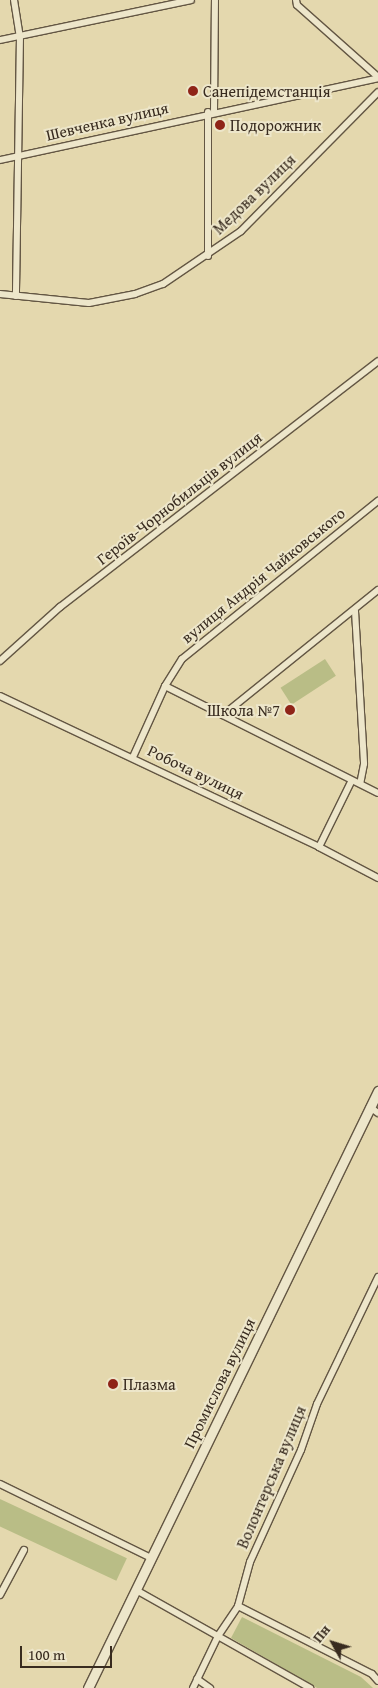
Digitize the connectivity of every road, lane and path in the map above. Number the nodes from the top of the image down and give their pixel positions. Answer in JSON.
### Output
{"nodes":[{"id":1,"x":14,"y":0,"type":"edge"},
{"id":2,"x":190,"y":0,"type":"edge"},
{"id":3,"x":215,"y":0,"type":"edge"},
{"id":4,"x":296,"y":2,"type":"edge"},
{"id":5,"x":20,"y":36,"type":"junction"},
{"id":6,"x":0,"y":40,"type":"edge"},
{"id":7,"x":378,"y":77,"type":"edge"},
{"id":8,"x":378,"y":92,"type":"edge"},
{"id":9,"x":211,"y":112,"type":"junction"},
{"id":10,"x":19,"y":155,"type":"junction"},
{"id":11,"x":0,"y":160,"type":"edge"},
{"id":12,"x":208,"y":256,"type":"junction"},
{"id":13,"x":0,"y":294,"type":"edge"},
{"id":14,"x":16,"y":296,"type":"junction"},
{"id":15,"x":378,"y":361,"type":"edge"},
{"id":16,"x":378,"y":501,"type":"edge"},
{"id":17,"x":378,"y":590,"type":"edge"},
{"id":18,"x":355,"y":611,"type":"junction"},
{"id":19,"x":0,"y":661,"type":"edge"},
{"id":20,"x":165,"y":686,"type":"junction"},
{"id":21,"x":0,"y":696,"type":"edge"},
{"id":22,"x":223,"y":714,"type":"junction"},
{"id":23,"x":133,"y":757,"type":"junction"},
{"id":24,"x":351,"y":782,"type":"junction"},
{"id":25,"x":360,"y":784,"type":"junction"},
{"id":26,"x":378,"y":792,"type":"edge"},
{"id":27,"x":319,"y":847,"type":"junction"},
{"id":28,"x":378,"y":878,"type":"edge"},
{"id":29,"x":378,"y":1091,"type":"edge"},
{"id":30,"x":374,"y":1110,"type":"edge"},
{"id":31,"x":378,"y":1277,"type":"edge"},
{"id":32,"x":0,"y":1484,"type":"edge"},
{"id":33,"x":24,"y":1550,"type":"dead end"},
{"id":34,"x":151,"y":1558,"type":"junction"},
{"id":35,"x":136,"y":1590,"type":"junction"},
{"id":36,"x":0,"y":1595,"type":"edge"},
{"id":37,"x":238,"y":1606,"type":"junction"},
{"id":38,"x":218,"y":1636,"type":"junction"},
{"id":39,"x":375,"y":1673,"type":"edge"},
{"id":40,"x":198,"y":1679,"type":"junction"},
{"id":41,"x":378,"y":1681,"type":"edge"},
{"id":42,"x":88,"y":1688,"type":"edge"},
{"id":43,"x":193,"y":1688,"type":"edge"},
{"id":44,"x":210,"y":1688,"type":"edge"},
{"id":45,"x":310,"y":1688,"type":"edge"}],
"edges":[{"from":1,"to":5,"type":"street"},
{"from":2,"to":5,"type":"street"},
{"from":3,"to":9,"type":"street"},
{"from":4,"to":7,"type":"street"},
{"from":5,"to":6,"type":"street"},
{"from":5,"to":10,"type":"street"},
{"from":7,"to":9,"type":"street","name":"Шевченка вулиця"},
{"from":8,"to":12,"type":"street","name":"Медова вулиця"},
{"from":9,"to":10,"type":"street","name":"Шевченка вулиця"},
{"from":9,"to":12,"type":"street"},
{"from":10,"to":11,"type":"street","name":"Шевченка вулиця"},
{"from":10,"to":14,"type":"street"},
{"from":12,"to":14,"type":"street","name":"Медова вулиця"},
{"from":13,"to":14,"type":"street","name":"Медова вулиця"},
{"from":15,"to":19,"type":"street","name":"Героїв-Чорнобильців вулиця"},
{"from":16,"to":20,"type":"street","name":"вулиця Андрія Чайковського"},
{"from":17,"to":18,"type":"street"},
{"from":18,"to":22,"type":"street"},
{"from":18,"to":25,"type":"street"},
{"from":20,"to":22,"type":"street"},
{"from":20,"to":23,"type":"street","name":"вулиця Андрія Чайковського"},
{"from":21,"to":23,"type":"street","name":"Робоча вулиця"},
{"from":22,"to":24,"type":"street"},
{"from":23,"to":27,"type":"street","name":"Робоча вулиця"},
{"from":24,"to":25,"type":"street"},
{"from":24,"to":27,"type":"street"},
{"from":25,"to":26,"type":"street"},
{"from":27,"to":28,"type":"street","name":"Робоча вулиця"},
{"from":29,"to":30,"type":"street","name":"Промислова вулиця"},
{"from":30,"to":34,"type":"street","name":"Промислова вулиця"},
{"from":31,"to":37,"type":"street","name":"Волонтерська вулиця"},
{"from":32,"to":34,"type":"street"},
{"from":33,"to":36,"type":"street"},
{"from":34,"to":35,"type":"street","name":"Промислова вулиця"},
{"from":35,"to":38,"type":"street"},
{"from":35,"to":42,"type":"street","name":"Промислова вулиця"},
{"from":37,"to":38,"type":"street","name":"Волонтерська вулиця"},
{"from":37,"to":39,"type":"street"},
{"from":38,"to":40,"type":"street","name":"Волонтерська вулиця"},
{"from":38,"to":45,"type":"street"},
{"from":39,"to":41,"type":"street"},
{"from":40,"to":43,"type":"street","name":"Волонтерська вулиця"},
{"from":40,"to":44,"type":"street"}]}
